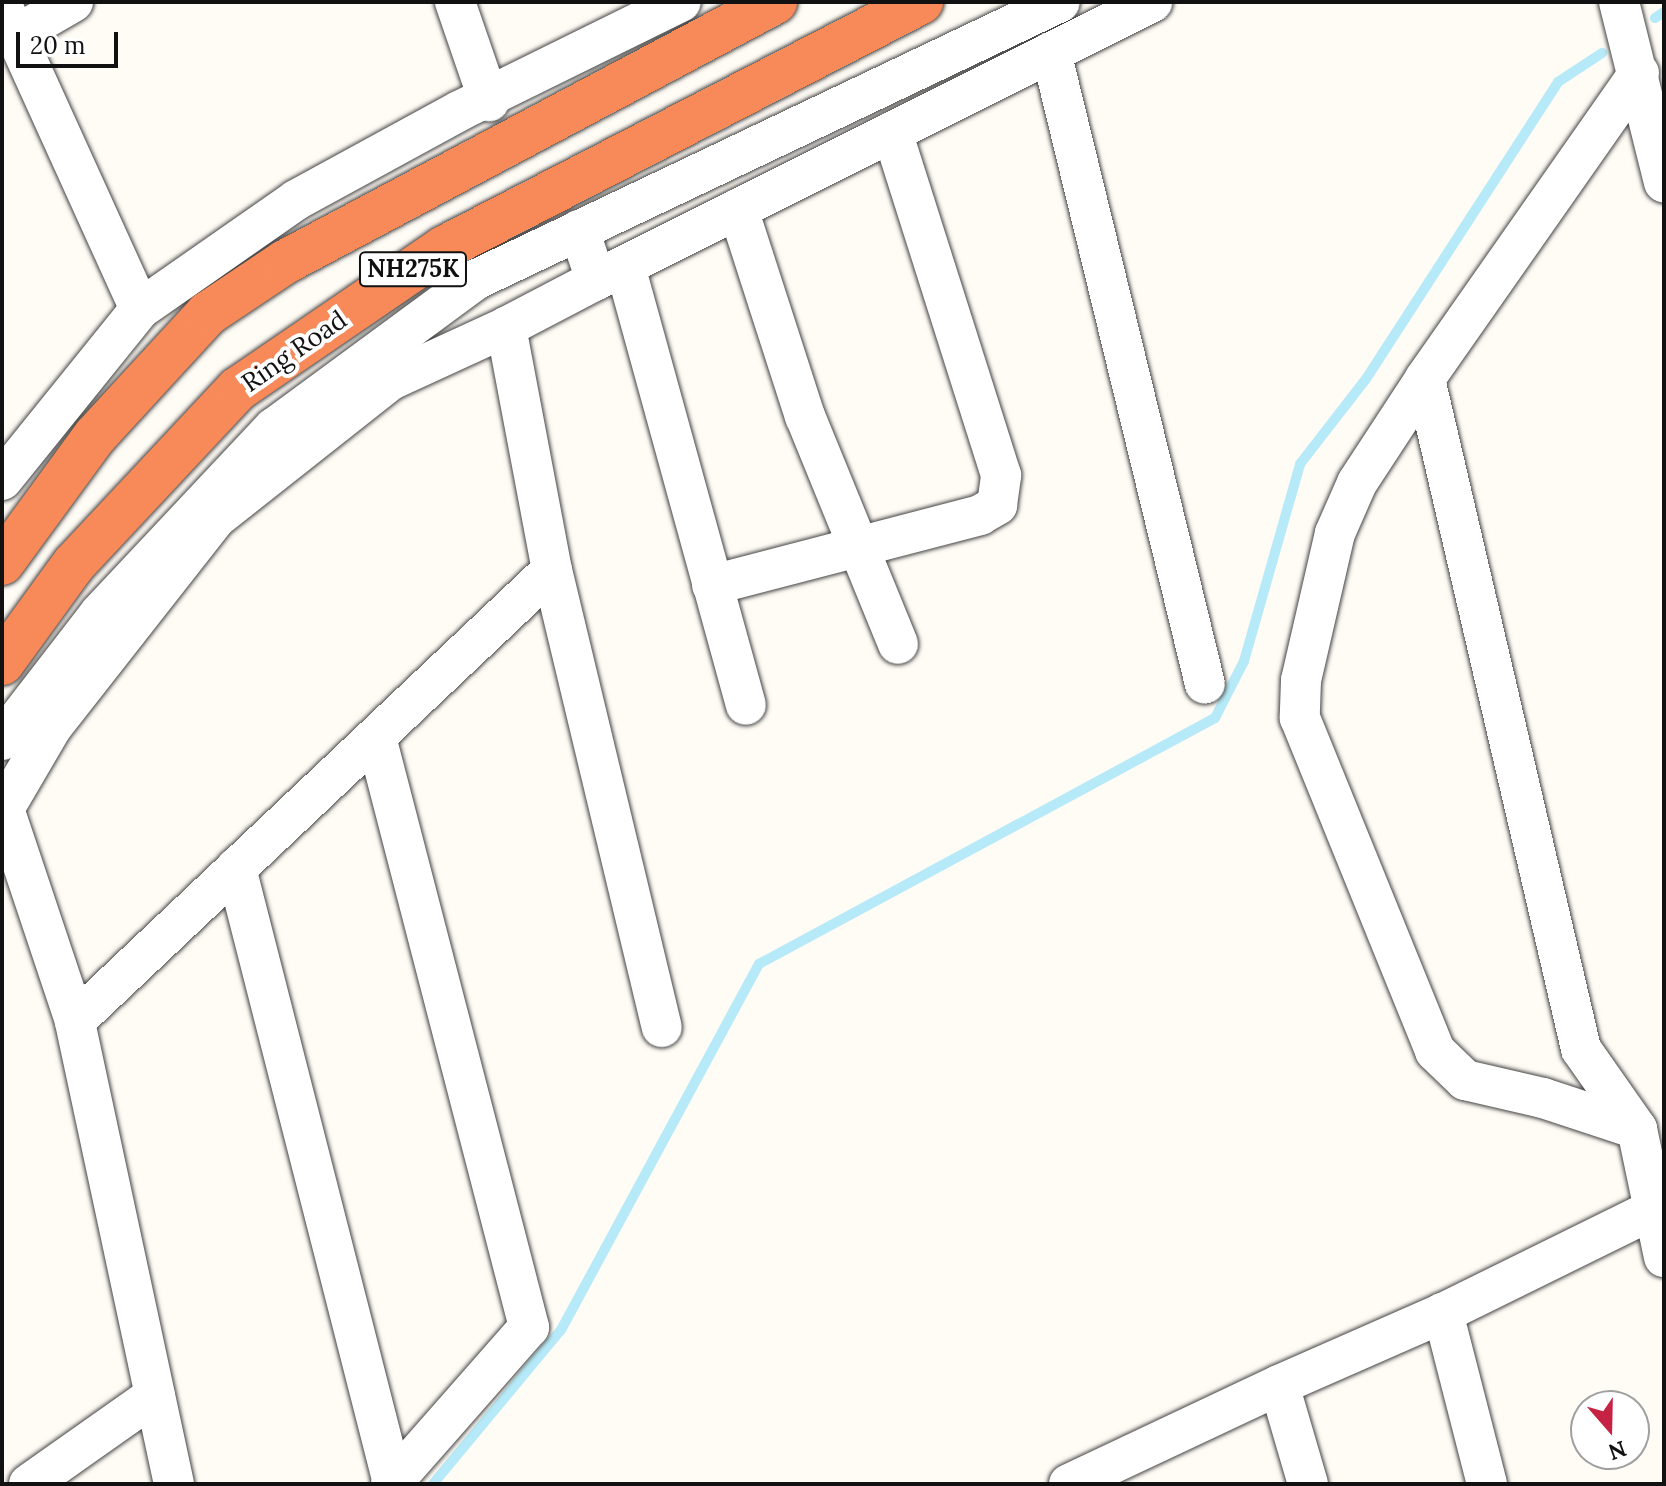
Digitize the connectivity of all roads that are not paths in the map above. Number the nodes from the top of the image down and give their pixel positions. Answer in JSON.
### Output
{"nodes":[{"id":1,"x":73,"y":2,"type":"edge"},
{"id":2,"x":455,"y":2,"type":"edge"},
{"id":3,"x":681,"y":2,"type":"edge"},
{"id":4,"x":775,"y":2,"type":"edge"},
{"id":5,"x":921,"y":2,"type":"edge"},
{"id":6,"x":1060,"y":2,"type":"edge"},
{"id":7,"x":1152,"y":2,"type":"edge"},
{"id":8,"x":1619,"y":2,"type":"edge"},
{"id":9,"x":9,"y":20,"type":"edge"},
{"id":10,"x":1051,"y":52,"type":"junction"},
{"id":11,"x":1639,"y":73,"type":"junction"},
{"id":12,"x":489,"y":99,"type":"junction"},
{"id":13,"x":892,"y":132,"type":"junction"},
{"id":14,"x":1663,"y":175,"type":"edge"},
{"id":15,"x":738,"y":209,"type":"junction"},
{"id":16,"x":579,"y":230,"type":"junction"},
{"id":17,"x":610,"y":273,"type":"junction"},
{"id":18,"x":140,"y":309,"type":"junction"},
{"id":19,"x":506,"y":327,"type":"junction"},
{"id":20,"x":1425,"y":379,"type":"junction"},
{"id":21,"x":8,"y":460,"type":"edge"},
{"id":22,"x":856,"y":545,"type":"junction"},
{"id":23,"x":2,"y":563,"type":"edge"},
{"id":24,"x":552,"y":570,"type":"junction"},
{"id":25,"x":712,"y":585,"type":"junction"},
{"id":26,"x":898,"y":644,"type":"dead end"},
{"id":27,"x":2,"y":663,"type":"edge"},
{"id":28,"x":1205,"y":684,"type":"dead end"},
{"id":29,"x":746,"y":705,"type":"dead end"},
{"id":30,"x":376,"y":737,"type":"junction"},
{"id":31,"x":2,"y":740,"type":"edge"},
{"id":32,"x":236,"y":868,"type":"junction"},
{"id":33,"x":75,"y":1021,"type":"junction"},
{"id":34,"x":662,"y":1027,"type":"dead end"},
{"id":35,"x":1637,"y":1129,"type":"junction"},
{"id":36,"x":1654,"y":1209,"type":"junction"},
{"id":37,"x":1664,"y":1257,"type":"edge"},
{"id":38,"x":1443,"y":1313,"type":"junction"},
{"id":39,"x":1279,"y":1385,"type":"junction"},
{"id":40,"x":155,"y":1395,"type":"junction"},
{"id":41,"x":392,"y":1483,"type":"edge"},
{"id":42,"x":29,"y":1484,"type":"edge"},
{"id":43,"x":174,"y":1484,"type":"edge"},
{"id":44,"x":1069,"y":1484,"type":"edge"},
{"id":45,"x":1308,"y":1484,"type":"edge"},
{"id":46,"x":1487,"y":1484,"type":"edge"}],
"edges":[{"from":1,"to":9,"type":"street"},
{"from":2,"to":12,"type":"street"},
{"from":3,"to":12,"type":"street"},
{"from":4,"to":23,"type":"highway","number":"NH275K"},
{"from":5,"to":27,"type":"highway","name":"Ring Road","number":"NH275K"},
{"from":6,"to":16,"type":"street"},
{"from":7,"to":10,"type":"street"},
{"from":8,"to":11,"type":"street"},
{"from":9,"to":18,"type":"street"},
{"from":10,"to":13,"type":"street"},
{"from":10,"to":28,"type":"street"},
{"from":11,"to":14,"type":"street"},
{"from":11,"to":20,"type":"street"},
{"from":12,"to":18,"type":"street"},
{"from":13,"to":15,"type":"street"},
{"from":13,"to":22,"type":"street"},
{"from":15,"to":17,"type":"street"},
{"from":15,"to":22,"type":"street"},
{"from":16,"to":17,"type":"street"},
{"from":16,"to":31,"type":"street"},
{"from":17,"to":19,"type":"street"},
{"from":17,"to":25,"type":"street"},
{"from":18,"to":21,"type":"street"},
{"from":19,"to":24,"type":"street"},
{"from":19,"to":33,"type":"street"},
{"from":20,"to":35,"type":"street"},
{"from":20,"to":35,"type":"street"},
{"from":22,"to":25,"type":"street"},
{"from":22,"to":26,"type":"street"},
{"from":24,"to":30,"type":"street"},
{"from":24,"to":34,"type":"street"},
{"from":25,"to":29,"type":"street"},
{"from":30,"to":32,"type":"street"},
{"from":30,"to":41,"type":"street"},
{"from":32,"to":33,"type":"street"},
{"from":32,"to":41,"type":"street"},
{"from":33,"to":40,"type":"street"},
{"from":35,"to":36,"type":"street"},
{"from":36,"to":37,"type":"street"},
{"from":36,"to":38,"type":"street"},
{"from":38,"to":39,"type":"street"},
{"from":38,"to":46,"type":"street"},
{"from":39,"to":44,"type":"street"},
{"from":39,"to":45,"type":"street"},
{"from":40,"to":42,"type":"street"},
{"from":40,"to":43,"type":"street"}]}
